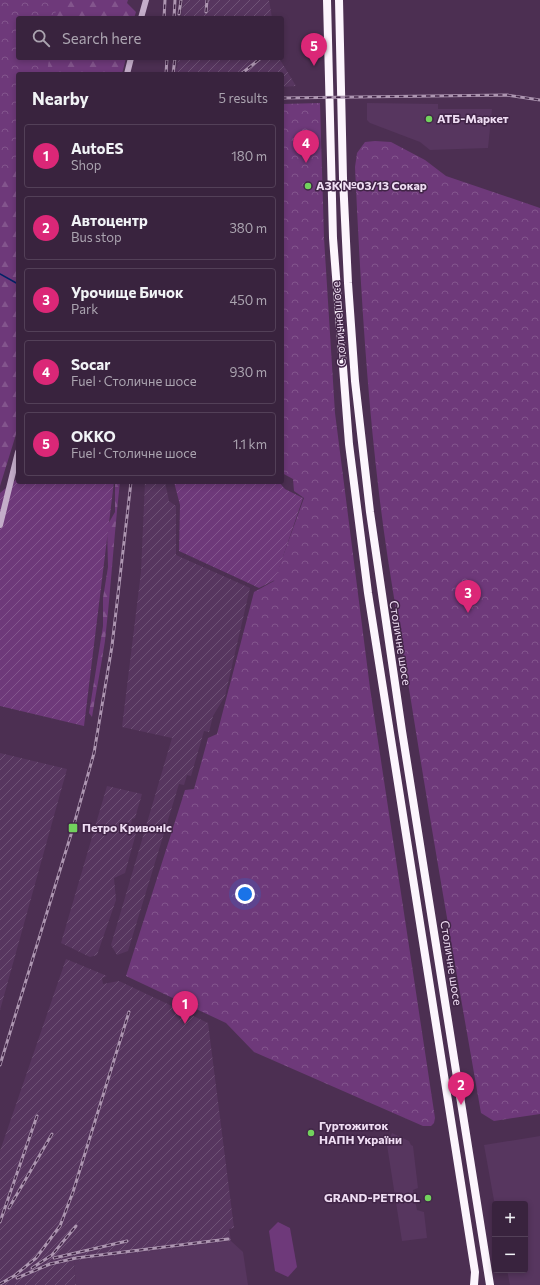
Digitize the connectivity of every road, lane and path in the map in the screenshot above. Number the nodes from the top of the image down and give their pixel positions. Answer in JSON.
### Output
{"nodes":[{"id":1,"x":146,"y":0,"type":"edge"},
{"id":2,"x":327,"y":0,"type":"edge"},
{"id":3,"x":339,"y":0,"type":"edge"},
{"id":4,"x":142,"y":16,"type":"edge"},
{"id":5,"x":130,"y":60,"type":"edge"},
{"id":6,"x":128,"y":72,"type":"edge"},
{"id":7,"x":16,"y":460,"type":"edge"},
{"id":8,"x":0,"y":525,"type":"edge"},
{"id":9,"x":474,"y":1285,"type":"edge"},
{"id":10,"x":490,"y":1285,"type":"edge"}],
"edges":[{"from":1,"to":4,"type":"street"},
{"from":2,"to":9,"type":"highway","name":"Столичне шосе"},
{"from":3,"to":10,"type":"highway","name":"Столичне шосе"},
{"from":5,"to":6,"type":"street"},
{"from":7,"to":8,"type":"street"}]}
